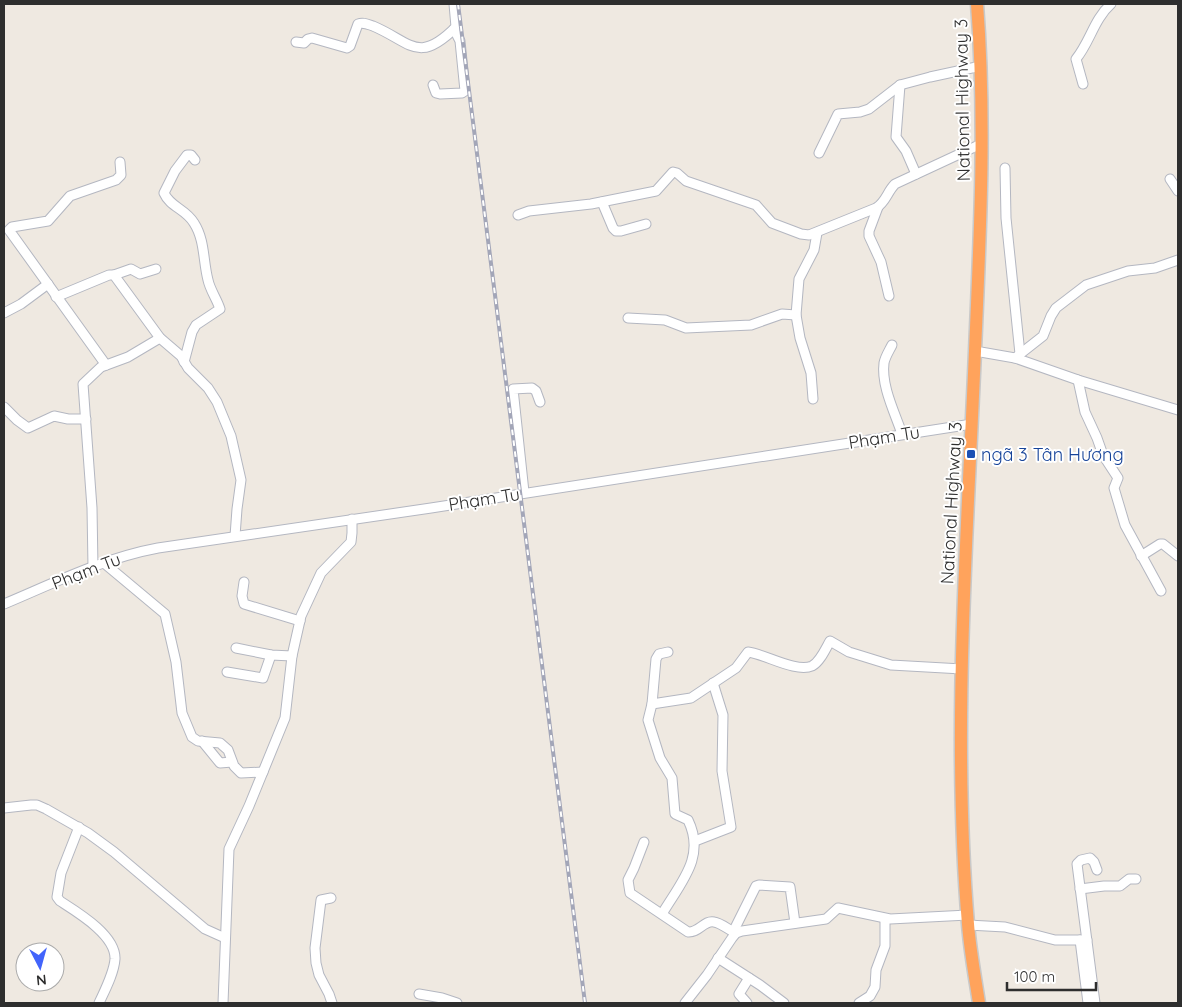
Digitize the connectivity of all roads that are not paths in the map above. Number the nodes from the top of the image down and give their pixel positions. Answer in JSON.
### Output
{"nodes":[{"id":1,"x":454,"y":4,"type":"edge"},
{"id":2,"x":977,"y":4,"type":"edge"},
{"id":3,"x":1111,"y":4,"type":"edge"},
{"id":4,"x":454,"y":29,"type":"junction"},
{"id":5,"x":296,"y":42,"type":"dead end"},
{"id":6,"x":981,"y":66,"type":"junction"},
{"id":7,"x":1083,"y":84,"type":"dead end"},
{"id":8,"x":433,"y":85,"type":"dead end"},
{"id":9,"x":900,"y":86,"type":"junction"},
{"id":10,"x":981,"y":144,"type":"junction"},
{"id":11,"x":819,"y":153,"type":"dead end"},
{"id":12,"x":195,"y":160,"type":"dead end"},
{"id":13,"x":120,"y":162,"type":"dead end"},
{"id":14,"x":1005,"y":168,"type":"dead end"},
{"id":15,"x":916,"y":174,"type":"junction"},
{"id":16,"x":1170,"y":179,"type":"dead end"},
{"id":17,"x":1178,"y":191,"type":"edge"},
{"id":18,"x":602,"y":202,"type":"junction"},
{"id":19,"x":878,"y":207,"type":"junction"},
{"id":20,"x":518,"y":215,"type":"dead end"},
{"id":21,"x":646,"y":224,"type":"dead end"},
{"id":22,"x":817,"y":233,"type":"junction"},
{"id":23,"x":1178,"y":260,"type":"edge"},
{"id":24,"x":156,"y":269,"type":"dead end"},
{"id":25,"x":114,"y":275,"type":"junction"},
{"id":26,"x":48,"y":284,"type":"junction"},
{"id":27,"x":889,"y":296,"type":"dead end"},
{"id":28,"x":56,"y":297,"type":"junction"},
{"id":29,"x":4,"y":313,"type":"edge"},
{"id":30,"x":796,"y":315,"type":"junction"},
{"id":31,"x":628,"y":318,"type":"dead end"},
{"id":32,"x":160,"y":338,"type":"junction"},
{"id":33,"x":892,"y":345,"type":"dead end"},
{"id":34,"x":975,"y":351,"type":"junction"},
{"id":35,"x":1017,"y":356,"type":"junction"},
{"id":36,"x":184,"y":362,"type":"junction"},
{"id":37,"x":106,"y":365,"type":"junction"},
{"id":38,"x":1078,"y":380,"type":"junction"},
{"id":39,"x":813,"y":399,"type":"dead end"},
{"id":40,"x":540,"y":402,"type":"dead end"},
{"id":41,"x":4,"y":407,"type":"edge"},
{"id":42,"x":1178,"y":410,"type":"edge"},
{"id":43,"x":86,"y":419,"type":"junction"},
{"id":44,"x":972,"y":424,"type":"junction"},
{"id":45,"x":902,"y":434,"type":"junction"},
{"id":46,"x":524,"y":492,"type":"junction"},
{"id":47,"x":352,"y":519,"type":"junction"},
{"id":48,"x":235,"y":536,"type":"junction"},
{"id":49,"x":1141,"y":556,"type":"junction"},
{"id":50,"x":1178,"y":556,"type":"edge"},
{"id":51,"x":104,"y":563,"type":"junction"},
{"id":52,"x":93,"y":567,"type":"junction"},
{"id":53,"x":244,"y":582,"type":"dead end"},
{"id":54,"x":1161,"y":591,"type":"dead end"},
{"id":55,"x":4,"y":604,"type":"edge"},
{"id":56,"x":300,"y":620,"type":"junction"},
{"id":57,"x":236,"y":648,"type":"dead end"},
{"id":58,"x":668,"y":652,"type":"dead end"},
{"id":59,"x":271,"y":655,"type":"junction"},
{"id":60,"x":292,"y":656,"type":"junction"},
{"id":61,"x":962,"y":669,"type":"junction"},
{"id":62,"x":227,"y":672,"type":"dead end"},
{"id":63,"x":713,"y":682,"type":"junction"},
{"id":64,"x":652,"y":704,"type":"junction"},
{"id":65,"x":202,"y":741,"type":"junction"},
{"id":66,"x":232,"y":762,"type":"junction"},
{"id":67,"x":263,"y":772,"type":"junction"},
{"id":68,"x":4,"y":808,"type":"edge"},
{"id":69,"x":79,"y":827,"type":"junction"},
{"id":70,"x":694,"y":840,"type":"junction"},
{"id":71,"x":644,"y":842,"type":"dead end"},
{"id":72,"x":1097,"y":870,"type":"dead end"},
{"id":73,"x":1136,"y":879,"type":"dead end"},
{"id":74,"x":1080,"y":889,"type":"junction"},
{"id":75,"x":331,"y":898,"type":"dead end"},
{"id":76,"x":662,"y":914,"type":"junction"},
{"id":77,"x":885,"y":919,"type":"junction"},
{"id":78,"x":968,"y":920,"type":"junction"},
{"id":79,"x":795,"y":923,"type":"junction"},
{"id":80,"x":735,"y":933,"type":"junction"},
{"id":81,"x":225,"y":938,"type":"junction"},
{"id":82,"x":1084,"y":940,"type":"junction"},
{"id":83,"x":718,"y":958,"type":"junction"},
{"id":84,"x":749,"y":978,"type":"junction"},
{"id":85,"x":419,"y":994,"type":"dead end"},
{"id":86,"x":99,"y":1003,"type":"edge"},
{"id":87,"x":223,"y":1003,"type":"edge"},
{"id":88,"x":332,"y":1003,"type":"edge"},
{"id":89,"x":458,"y":1003,"type":"edge"},
{"id":90,"x":685,"y":1003,"type":"edge"},
{"id":91,"x":747,"y":1003,"type":"edge"},
{"id":92,"x":784,"y":1003,"type":"edge"},
{"id":93,"x":859,"y":1003,"type":"edge"},
{"id":94,"x":979,"y":1003,"type":"edge"},
{"id":95,"x":1088,"y":1003,"type":"edge"},
{"id":96,"x":1095,"y":1003,"type":"edge"}],
"edges":[{"from":1,"to":4,"type":"street"},
{"from":2,"to":6,"type":"highway","name":"National Highway 3"},
{"from":3,"to":7,"type":"street"},
{"from":4,"to":5,"type":"street"},
{"from":4,"to":8,"type":"street"},
{"from":6,"to":9,"type":"street"},
{"from":6,"to":10,"type":"highway","name":"National Highway 3"},
{"from":9,"to":11,"type":"street"},
{"from":9,"to":15,"type":"street"},
{"from":10,"to":15,"type":"street"},
{"from":10,"to":34,"type":"highway","name":"National Highway 3"},
{"from":12,"to":36,"type":"street"},
{"from":13,"to":26,"type":"street"},
{"from":14,"to":35,"type":"street"},
{"from":15,"to":19,"type":"street"},
{"from":16,"to":17,"type":"street"},
{"from":18,"to":20,"type":"street"},
{"from":18,"to":21,"type":"street"},
{"from":18,"to":22,"type":"street"},
{"from":19,"to":22,"type":"street"},
{"from":19,"to":27,"type":"street"},
{"from":22,"to":30,"type":"street"},
{"from":23,"to":35,"type":"street"},
{"from":24,"to":25,"type":"street"},
{"from":25,"to":28,"type":"street"},
{"from":25,"to":32,"type":"street"},
{"from":26,"to":28,"type":"street"},
{"from":26,"to":29,"type":"street"},
{"from":28,"to":37,"type":"street"},
{"from":30,"to":31,"type":"street"},
{"from":30,"to":39,"type":"street"},
{"from":32,"to":36,"type":"street"},
{"from":32,"to":37,"type":"street"},
{"from":33,"to":45,"type":"street"},
{"from":34,"to":35,"type":"street"},
{"from":34,"to":44,"type":"highway","name":"National Highway 3"},
{"from":35,"to":38,"type":"street"},
{"from":36,"to":48,"type":"street"},
{"from":37,"to":43,"type":"street"},
{"from":38,"to":42,"type":"street"},
{"from":38,"to":49,"type":"street"},
{"from":40,"to":46,"type":"street"},
{"from":41,"to":43,"type":"street"},
{"from":43,"to":52,"type":"street"},
{"from":44,"to":45,"type":"street","name":"Phạm Tu"},
{"from":44,"to":61,"type":"highway","name":"National Highway 3"},
{"from":45,"to":46,"type":"street","name":"Phạm Tu"},
{"from":46,"to":47,"type":"street","name":"Phạm Tu"},
{"from":47,"to":48,"type":"street","name":"Phạm Tu"},
{"from":47,"to":56,"type":"street"},
{"from":48,"to":51,"type":"street","name":"Phạm Tu"},
{"from":49,"to":50,"type":"street"},
{"from":49,"to":54,"type":"street"},
{"from":51,"to":52,"type":"street","name":"Phạm Tu"},
{"from":51,"to":65,"type":"street"},
{"from":52,"to":55,"type":"street","name":"Phạm Tu"},
{"from":53,"to":56,"type":"street"},
{"from":56,"to":60,"type":"street"},
{"from":57,"to":59,"type":"street"},
{"from":58,"to":64,"type":"street"},
{"from":59,"to":60,"type":"street"},
{"from":59,"to":62,"type":"street"},
{"from":60,"to":67,"type":"street"},
{"from":61,"to":63,"type":"street"},
{"from":61,"to":78,"type":"highway","name":"National Highway 3"},
{"from":63,"to":64,"type":"street"},
{"from":63,"to":70,"type":"street"},
{"from":64,"to":70,"type":"street"},
{"from":65,"to":66,"type":"street"},
{"from":65,"to":66,"type":"street"},
{"from":66,"to":67,"type":"street"},
{"from":67,"to":81,"type":"street"},
{"from":68,"to":69,"type":"street"},
{"from":69,"to":81,"type":"street"},
{"from":69,"to":86,"type":"street"},
{"from":70,"to":76,"type":"street"},
{"from":71,"to":76,"type":"street"},
{"from":72,"to":74,"type":"street"},
{"from":73,"to":74,"type":"street"},
{"from":74,"to":82,"type":"street"},
{"from":75,"to":88,"type":"street"},
{"from":76,"to":80,"type":"street"},
{"from":77,"to":78,"type":"street"},
{"from":77,"to":79,"type":"street"},
{"from":77,"to":93,"type":"street"},
{"from":78,"to":82,"type":"street"},
{"from":78,"to":94,"type":"highway","name":"National Highway 3"},
{"from":79,"to":80,"type":"street"},
{"from":79,"to":80,"type":"street"},
{"from":80,"to":83,"type":"street"},
{"from":81,"to":87,"type":"street"},
{"from":82,"to":95,"type":"street"},
{"from":82,"to":96,"type":"street"},
{"from":83,"to":84,"type":"street"},
{"from":83,"to":90,"type":"street"},
{"from":84,"to":91,"type":"street"},
{"from":84,"to":92,"type":"street"},
{"from":85,"to":89,"type":"street"}]}
